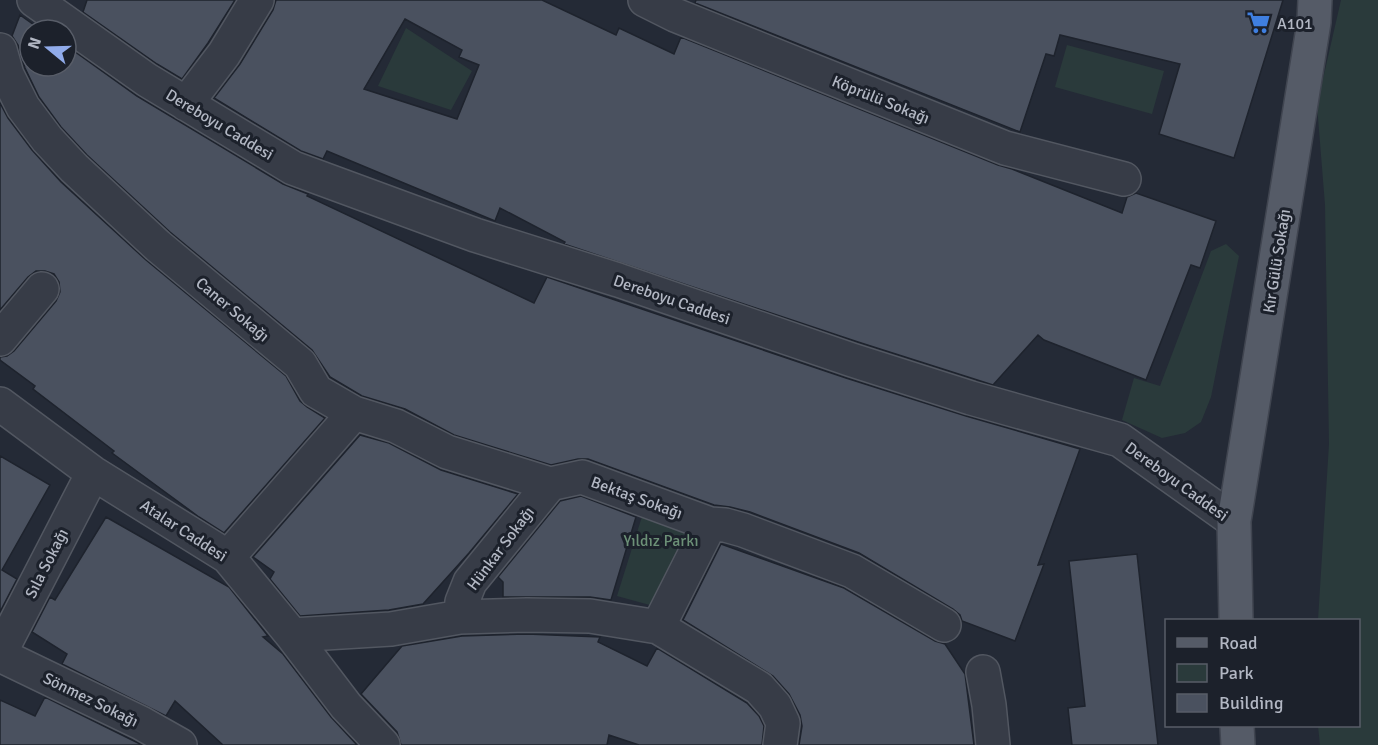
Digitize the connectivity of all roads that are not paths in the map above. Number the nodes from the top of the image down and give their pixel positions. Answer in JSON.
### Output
{"nodes":[{"id":1,"x":34,"y":0,"type":"edge"},
{"id":2,"x":257,"y":0,"type":"edge"},
{"id":3,"x":645,"y":0,"type":"edge"},
{"id":4,"x":1316,"y":0,"type":"edge"},
{"id":5,"x":0,"y":50,"type":"edge"},
{"id":6,"x":186,"y":104,"type":"junction"},
{"id":7,"x":1124,"y":179,"type":"dead end"},
{"id":8,"x":42,"y":289,"type":"dead end"},
{"id":9,"x":0,"y":339,"type":"edge"},
{"id":10,"x":0,"y":404,"type":"edge"},
{"id":11,"x":354,"y":413,"type":"junction"},
{"id":12,"x":93,"y":473,"type":"junction"},
{"id":13,"x":549,"y":484,"type":"junction"},
{"id":14,"x":1234,"y":521,"type":"junction"},
{"id":15,"x":710,"y":524,"type":"junction"},
{"id":16,"x":228,"y":557,"type":"junction"},
{"id":17,"x":460,"y":617,"type":"junction"},
{"id":18,"x":1236,"y":619,"type":"edge"},
{"id":19,"x":944,"y":625,"type":"dead end"},
{"id":20,"x":658,"y":627,"type":"junction"},
{"id":21,"x":292,"y":634,"type":"junction"},
{"id":22,"x":0,"y":654,"type":"edge"},
{"id":23,"x":983,"y":672,"type":"dead end"},
{"id":24,"x":1238,"y":727,"type":"edge"},
{"id":25,"x":180,"y":745,"type":"edge"},
{"id":26,"x":384,"y":745,"type":"edge"},
{"id":27,"x":780,"y":745,"type":"edge"},
{"id":28,"x":993,"y":745,"type":"edge"},
{"id":29,"x":1238,"y":745,"type":"edge"}],
"edges":[{"from":1,"to":6,"type":"street","name":"Dereboyu Caddesi"},
{"from":2,"to":6,"type":"street"},
{"from":3,"to":7,"type":"street","name":"Köprülü Sokağı"},
{"from":4,"to":14,"type":"main road","name":"Kır Gülü Sokağı"},
{"from":5,"to":11,"type":"street","name":"Caner Sokağı"},
{"from":6,"to":14,"type":"street","name":"Dereboyu Caddesi"},
{"from":8,"to":9,"type":"street"},
{"from":10,"to":12,"type":"street","name":"Atalar Caddesi"},
{"from":11,"to":13,"type":"street","name":"Bektaş Sokağı"},
{"from":11,"to":16,"type":"street"},
{"from":12,"to":16,"type":"street","name":"Atalar Caddesi"},
{"from":12,"to":22,"type":"street","name":"Sıla Sokağı"},
{"from":13,"to":15,"type":"street","name":"Bektaş Sokağı"},
{"from":13,"to":17,"type":"street","name":"Hünkar Sokağı"},
{"from":14,"to":18,"type":"main road","name":"Dereboyu Caddesi"},
{"from":15,"to":19,"type":"street","name":"Bektaş Sokağı"},
{"from":15,"to":20,"type":"street"},
{"from":16,"to":21,"type":"street","name":"Atalar Caddesi"},
{"from":17,"to":20,"type":"street"},
{"from":17,"to":21,"type":"street"},
{"from":20,"to":27,"type":"street"},
{"from":21,"to":26,"type":"street","name":"Atalar Caddesi"},
{"from":22,"to":25,"type":"street","name":"Sönmez Sokağı"},
{"from":23,"to":28,"type":"street"},
{"from":24,"to":29,"type":"main road"}]}
